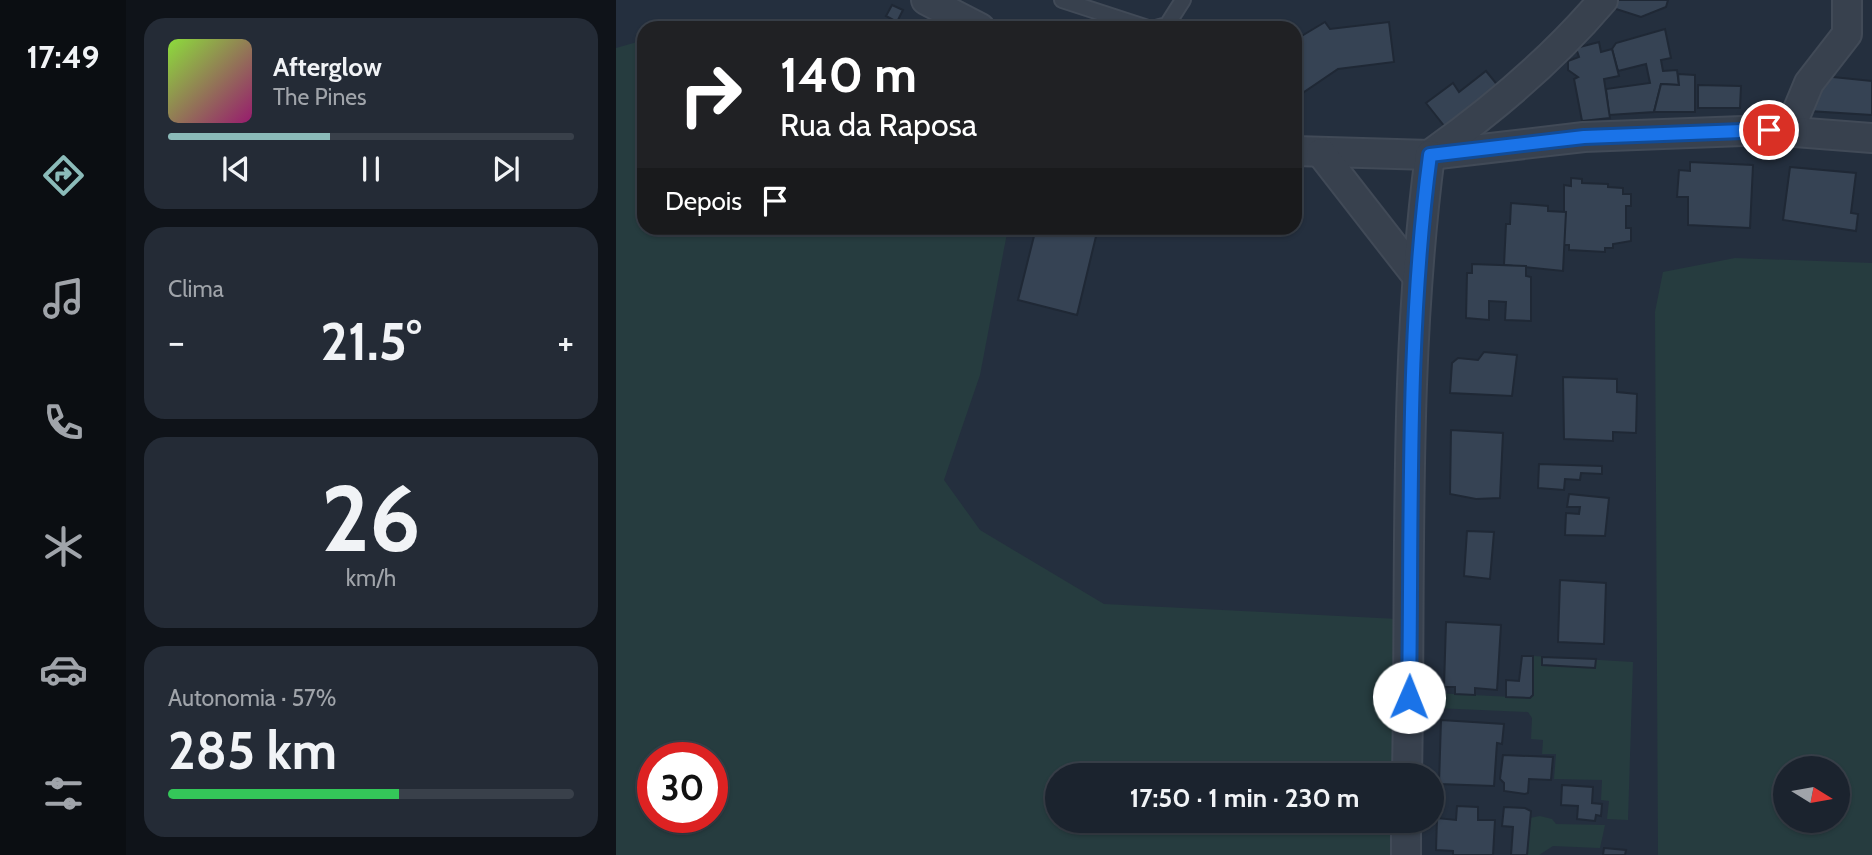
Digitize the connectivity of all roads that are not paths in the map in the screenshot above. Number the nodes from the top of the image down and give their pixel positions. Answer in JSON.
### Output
{"nodes":[{"id":1,"x":926,"y":0,"type":"edge"},
{"id":2,"x":1062,"y":0,"type":"edge"},
{"id":3,"x":1183,"y":0,"type":"edge"},
{"id":4,"x":1603,"y":0,"type":"edge"},
{"id":5,"x":1847,"y":0,"type":"edge"},
{"id":6,"x":967,"y":21,"type":"edge"},
{"id":7,"x":1126,"y":21,"type":"edge"},
{"id":8,"x":1170,"y":21,"type":"edge"},
{"id":9,"x":1789,"y":131,"type":"junction"},
{"id":10,"x":1872,"y":138,"type":"edge"},
{"id":11,"x":1308,"y":152,"type":"edge"},
{"id":12,"x":1430,"y":155,"type":"junction"},
{"id":13,"x":1416,"y":275,"type":"junction"},
{"id":14,"x":1407,"y":763,"type":"edge"},
{"id":15,"x":1406,"y":833,"type":"edge"},
{"id":16,"x":1406,"y":855,"type":"edge"}],
"edges":[{"from":1,"to":6,"type":"street"},
{"from":2,"to":7,"type":"lane"},
{"from":3,"to":8,"type":"lane"},
{"from":4,"to":12,"type":"street"},
{"from":5,"to":9,"type":"street"},
{"from":9,"to":10,"type":"street"},
{"from":9,"to":12,"type":"street"},
{"from":11,"to":12,"type":"street"},
{"from":11,"to":13,"type":"street"},
{"from":12,"to":13,"type":"street"},
{"from":13,"to":14,"type":"street"},
{"from":15,"to":16,"type":"street"}]}
